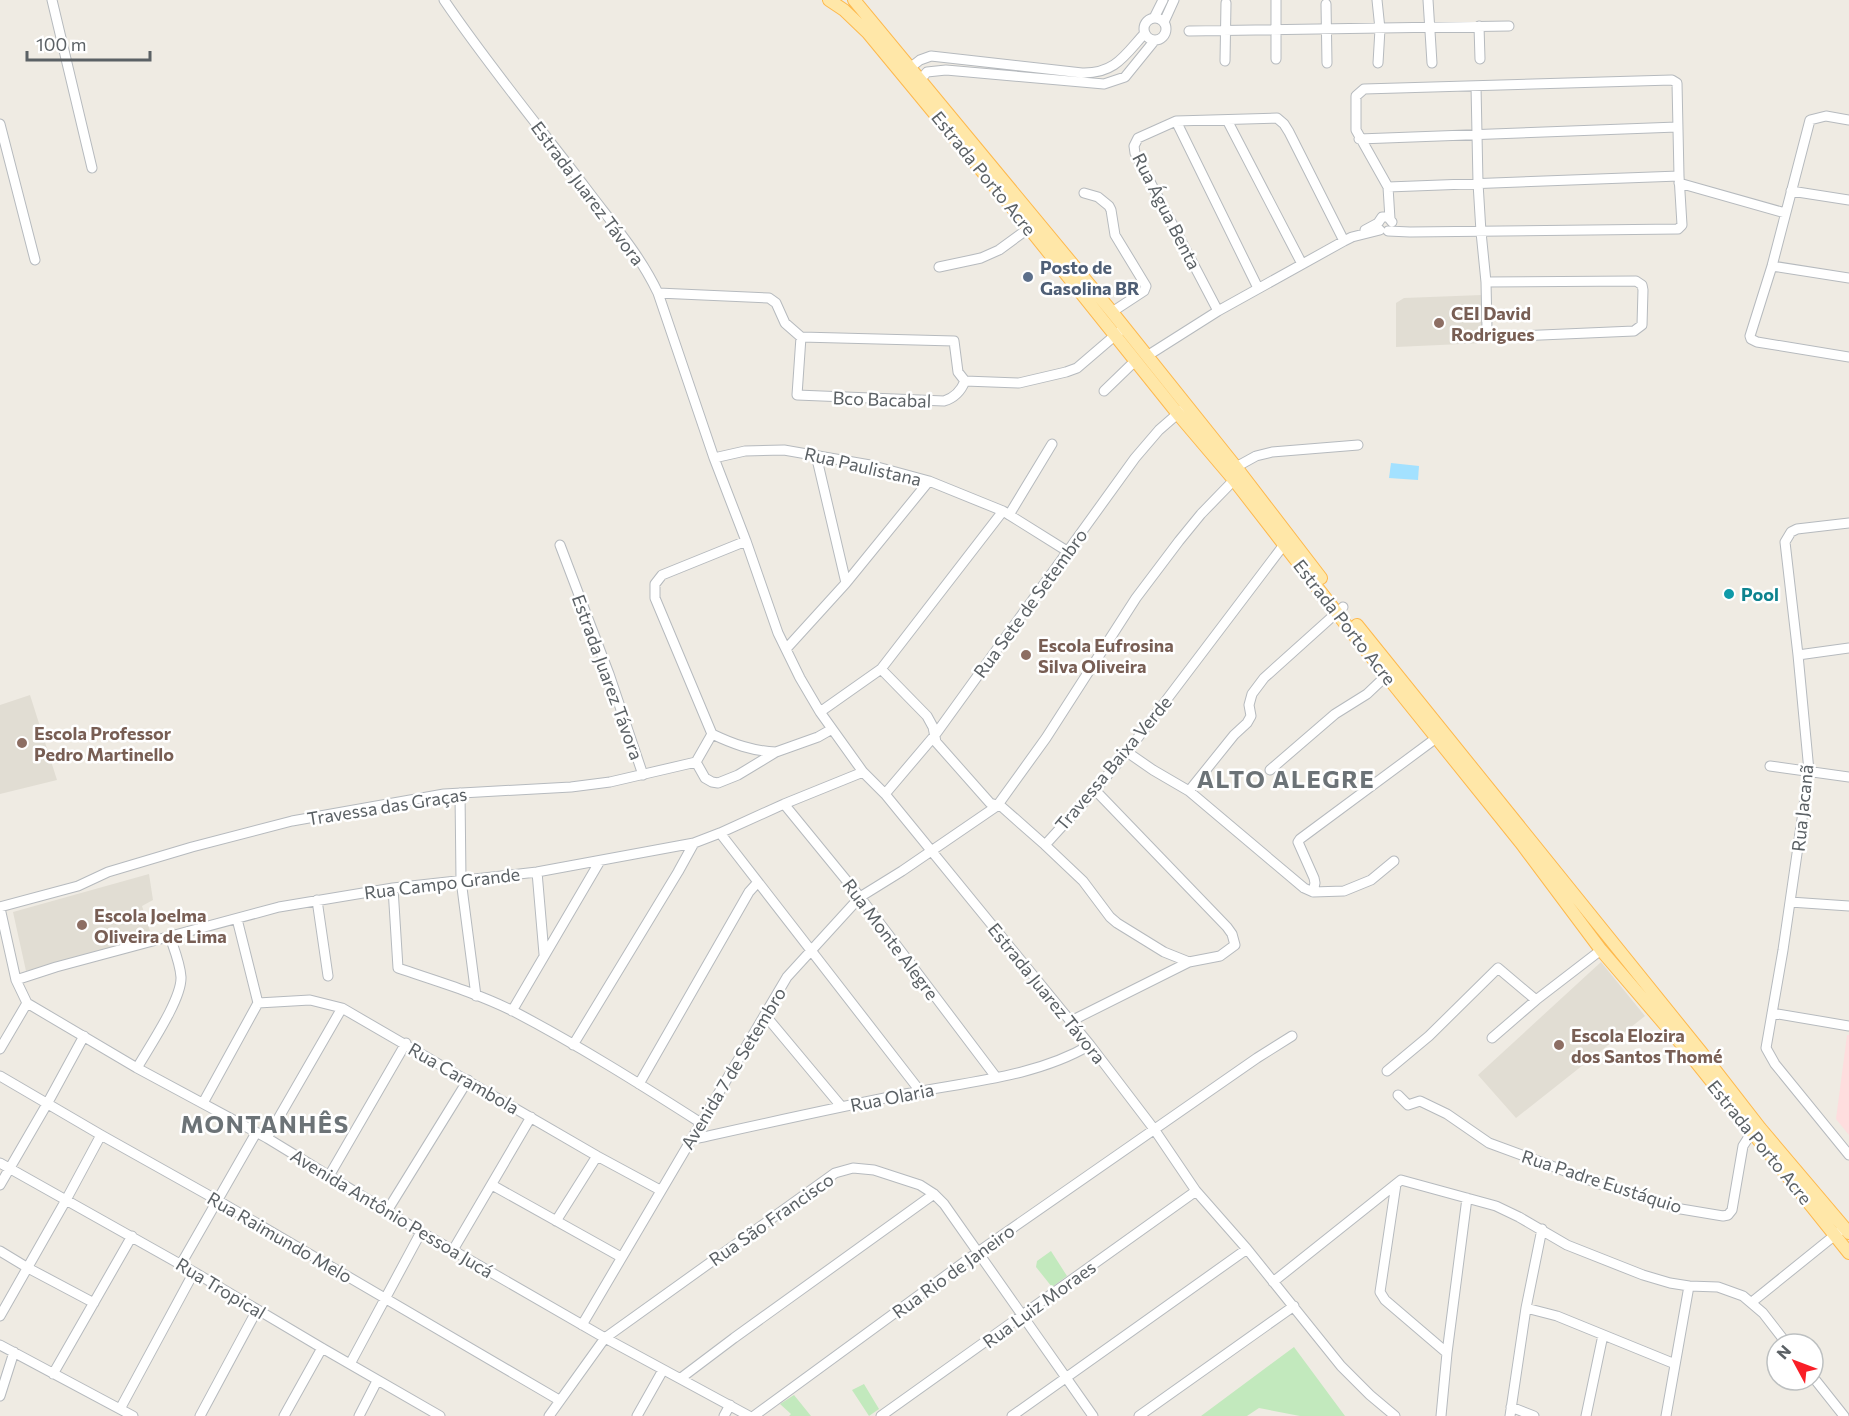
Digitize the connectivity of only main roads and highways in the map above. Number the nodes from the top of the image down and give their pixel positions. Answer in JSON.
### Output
{"nodes":[{"id":1,"x":829,"y":0,"type":"edge"},
{"id":2,"x":854,"y":0,"type":"edge"},
{"id":3,"x":1120,"y":331,"type":"junction"},
{"id":4,"x":1182,"y":410,"type":"junction"},
{"id":5,"x":1287,"y":541,"type":"junction"},
{"id":6,"x":1340,"y":609,"type":"junction"},
{"id":7,"x":1440,"y":735,"type":"junction"},
{"id":8,"x":1755,"y":1128,"type":"junction"},
{"id":9,"x":1842,"y":1232,"type":"edge"},
{"id":10,"x":1849,"y":1253,"type":"edge"}],
"edges":[{"from":1,"to":3,"type":"main road","name":"Estrada Porto Acre"},
{"from":2,"to":3,"type":"main road","name":"Estrada Porto Acre"},
{"from":3,"to":4,"type":"main road","name":"Estrada Porto Acre"},
{"from":4,"to":5,"type":"main road","name":"Estrada Porto Acre"},
{"from":4,"to":5,"type":"main road","name":"Estrada Porto Acre"},
{"from":5,"to":6,"type":"main road","name":"Estrada Porto Acre"},
{"from":6,"to":7,"type":"main road","name":"Estrada Porto Acre"},
{"from":6,"to":7,"type":"main road","name":"Estrada Porto Acre"},
{"from":7,"to":8,"type":"main road","name":"Estrada Porto Acre"},
{"from":7,"to":8,"type":"main road","name":"Estrada Porto Acre"},
{"from":8,"to":9,"type":"main road","name":"Estrada Porto Acre"},
{"from":9,"to":10,"type":"main road","name":"Estrada Porto Acre"}]}
